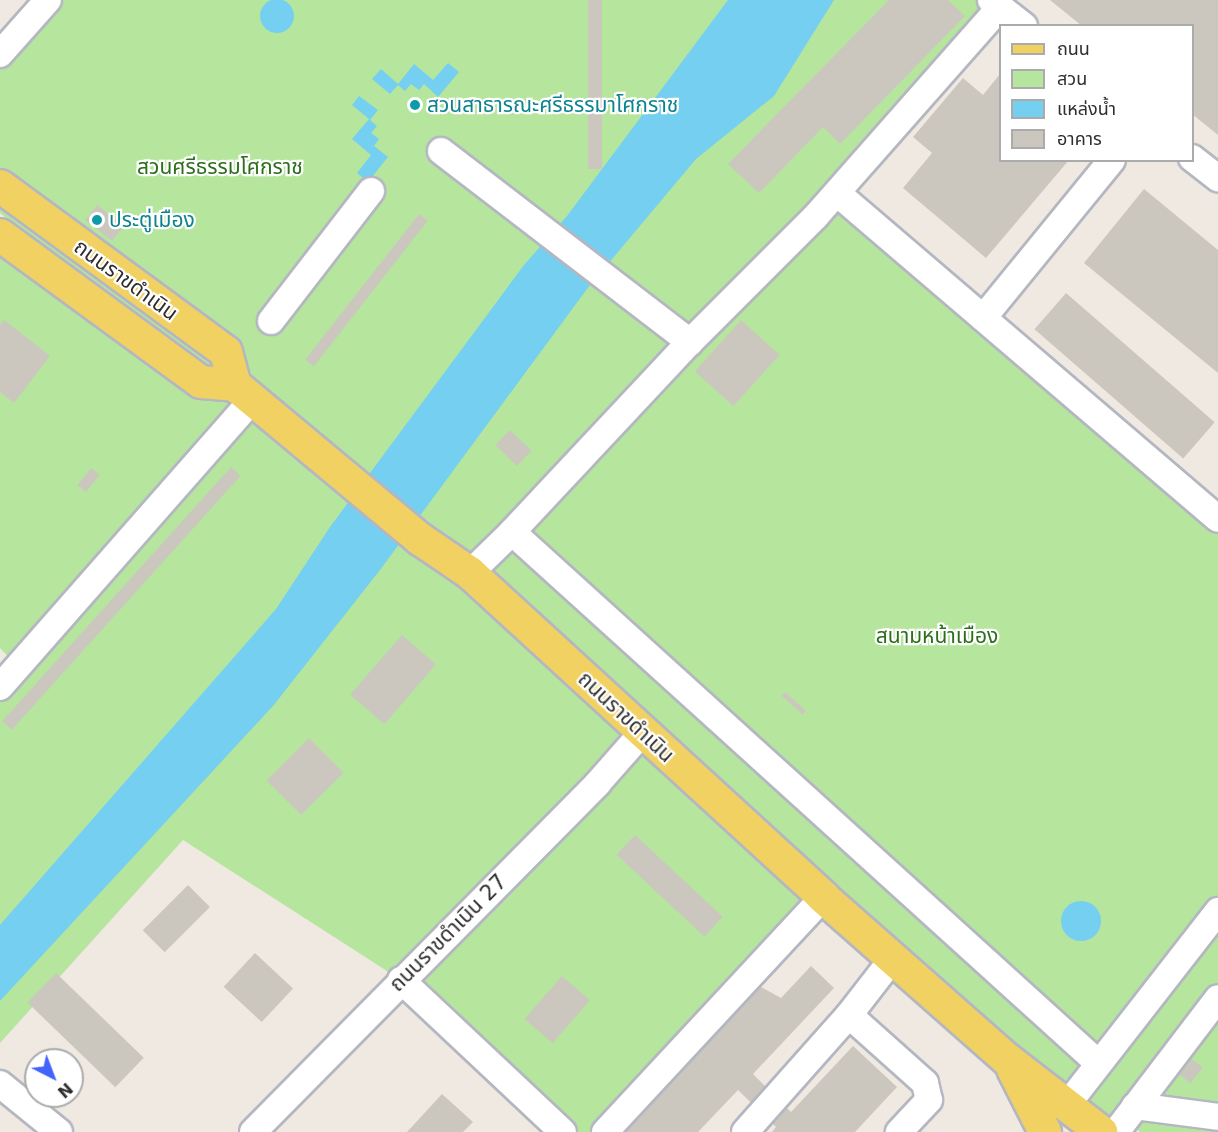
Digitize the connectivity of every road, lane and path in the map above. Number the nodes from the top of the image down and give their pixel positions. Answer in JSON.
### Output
{"nodes":[{"id":1,"x":48,"y":0,"type":"edge"},
{"id":2,"x":996,"y":3,"type":"edge"},
{"id":3,"x":1022,"y":24,"type":"edge"},
{"id":4,"x":0,"y":54,"type":"edge"},
{"id":5,"x":441,"y":151,"type":"dead end"},
{"id":6,"x":1194,"y":160,"type":"edge"},
{"id":7,"x":1110,"y":162,"type":"edge"},
{"id":8,"x":1218,"y":178,"type":"edge"},
{"id":9,"x":0,"y":186,"type":"edge"},
{"id":10,"x":372,"y":191,"type":"dead end"},
{"id":11,"x":837,"y":193,"type":"junction"},
{"id":12,"x":0,"y":235,"type":"edge"},
{"id":13,"x":983,"y":318,"type":"junction"},
{"id":14,"x":271,"y":321,"type":"dead end"},
{"id":15,"x":690,"y":342,"type":"junction"},
{"id":16,"x":244,"y":392,"type":"junction"},
{"id":17,"x":1218,"y":519,"type":"edge"},
{"id":18,"x":512,"y":532,"type":"junction"},
{"id":19,"x":470,"y":573,"type":"junction"},
{"id":20,"x":0,"y":687,"type":"edge"},
{"id":21,"x":642,"y":734,"type":"junction"},
{"id":22,"x":823,"y":897,"type":"junction"},
{"id":23,"x":1218,"y":911,"type":"edge"},
{"id":24,"x":894,"y":957,"type":"junction"},
{"id":25,"x":401,"y":980,"type":"junction"},
{"id":26,"x":1218,"y":998,"type":"edge"},
{"id":27,"x":849,"y":1015,"type":"junction"},
{"id":28,"x":1008,"y":1060,"type":"junction"},
{"id":29,"x":1098,"y":1063,"type":"junction"},
{"id":30,"x":0,"y":1084,"type":"edge"},
{"id":31,"x":1067,"y":1106,"type":"junction"},
{"id":32,"x":1135,"y":1106,"type":"junction"},
{"id":33,"x":1218,"y":1117,"type":"edge"},
{"id":34,"x":59,"y":1132,"type":"edge"},
{"id":35,"x":253,"y":1132,"type":"edge"},
{"id":36,"x":563,"y":1132,"type":"edge"},
{"id":37,"x":605,"y":1132,"type":"edge"},
{"id":38,"x":745,"y":1132,"type":"edge"},
{"id":39,"x":899,"y":1132,"type":"edge"},
{"id":40,"x":1045,"y":1132,"type":"edge"},
{"id":41,"x":1101,"y":1132,"type":"edge"},
{"id":42,"x":1116,"y":1132,"type":"edge"}],
"edges":[{"from":1,"to":4,"type":"street"},
{"from":2,"to":3,"type":"street"},
{"from":2,"to":11,"type":"street"},
{"from":5,"to":15,"type":"street"},
{"from":6,"to":8,"type":"street"},
{"from":7,"to":13,"type":"street"},
{"from":9,"to":16,"type":"main road","name":"ถนนราขดำเนิน"},
{"from":10,"to":14,"type":"street"},
{"from":11,"to":13,"type":"street"},
{"from":11,"to":15,"type":"street"},
{"from":12,"to":16,"type":"main road","name":"ถนนราขดำเนิน"},
{"from":13,"to":17,"type":"street"},
{"from":15,"to":18,"type":"street"},
{"from":16,"to":19,"type":"main road","name":"ถนนราขดำเนิน"},
{"from":16,"to":20,"type":"street"},
{"from":18,"to":19,"type":"street"},
{"from":18,"to":29,"type":"street"},
{"from":19,"to":21,"type":"main road","name":"ถนนราขดำเนิน"},
{"from":21,"to":22,"type":"main road","name":"ถนนราขดำเนิน"},
{"from":21,"to":25,"type":"street","name":"ถนนราขดำเนิน 27"},
{"from":22,"to":24,"type":"main road","name":"ถนนราขดำเนิน"},
{"from":22,"to":37,"type":"street"},
{"from":23,"to":29,"type":"street"},
{"from":24,"to":27,"type":"street"},
{"from":24,"to":28,"type":"main road","name":"ถนนราขดำเนิน"},
{"from":25,"to":35,"type":"street","name":"ถนนราขดำเนิน 27"},
{"from":25,"to":36,"type":"street"},
{"from":26,"to":32,"type":"street"},
{"from":27,"to":38,"type":"street"},
{"from":27,"to":39,"type":"street"},
{"from":28,"to":31,"type":"main road","name":"ถนนราขดำเนิน"},
{"from":28,"to":40,"type":"main road","name":"ถนนราขดำเนิน"},
{"from":29,"to":31,"type":"street"},
{"from":30,"to":34,"type":"street"},
{"from":31,"to":41,"type":"main road","name":"ถนนราขดำเนิน"},
{"from":32,"to":33,"type":"street"},
{"from":32,"to":42,"type":"street"}]}
